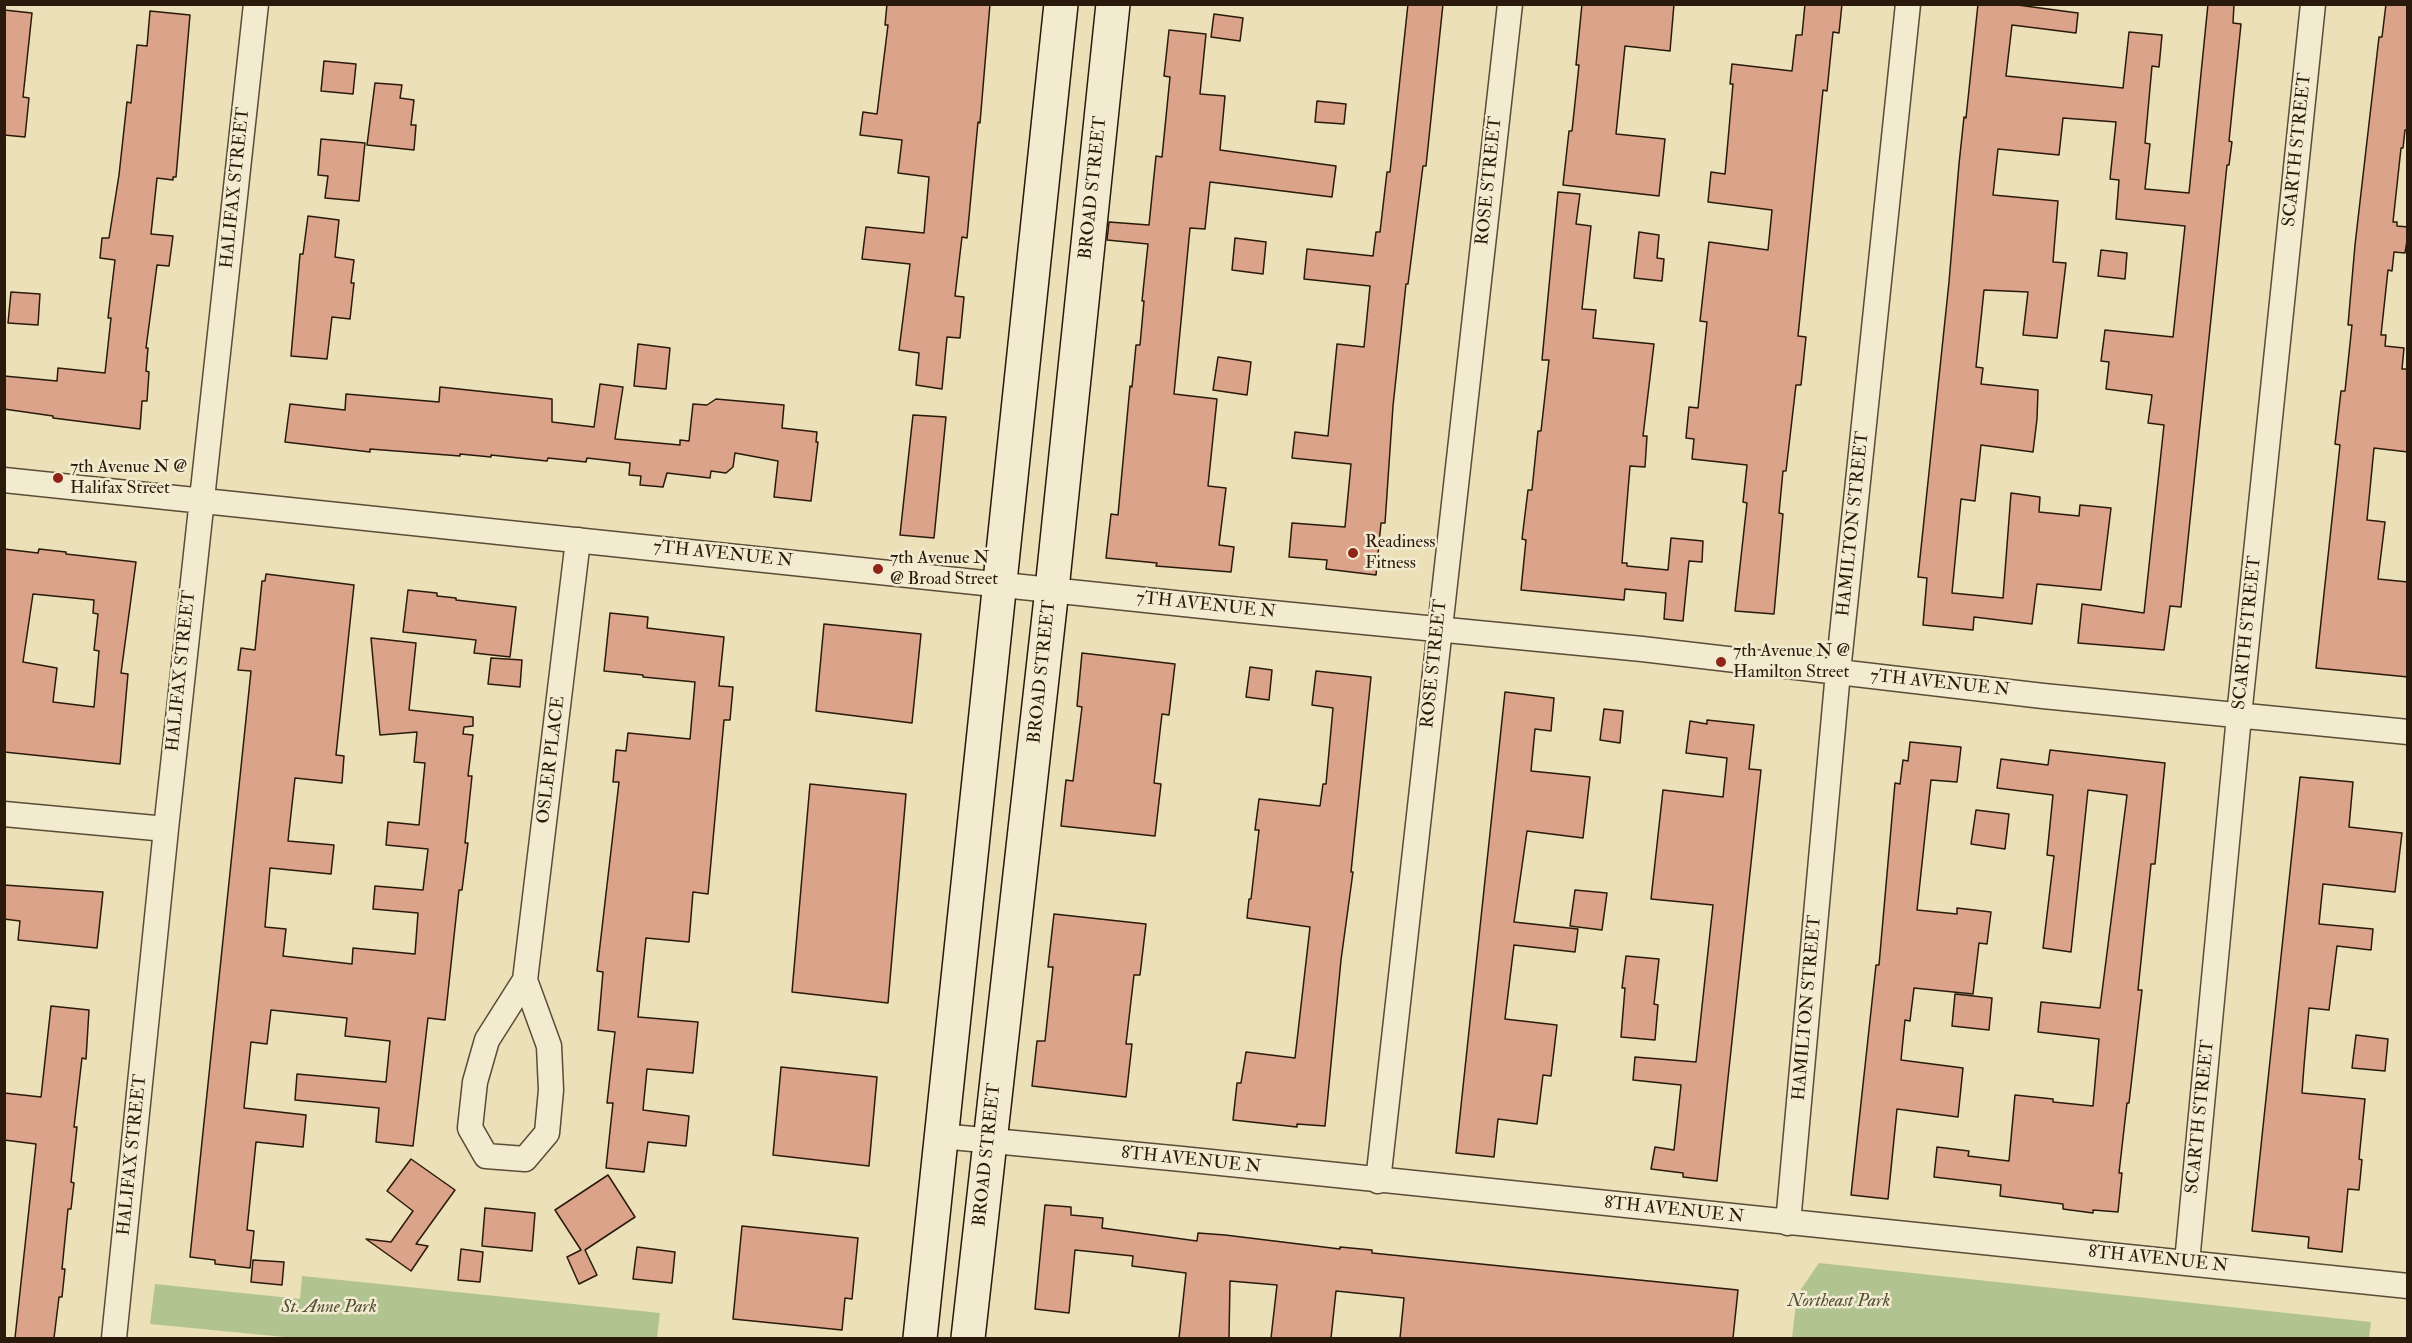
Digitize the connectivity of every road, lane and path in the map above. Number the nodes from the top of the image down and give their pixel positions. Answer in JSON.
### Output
{"nodes":[{"id":1,"x":256,"y":4,"type":"edge"},
{"id":2,"x":1062,"y":4,"type":"edge"},
{"id":3,"x":1113,"y":4,"type":"edge"},
{"id":4,"x":1510,"y":4,"type":"edge"},
{"id":5,"x":1908,"y":4,"type":"edge"},
{"id":6,"x":2313,"y":4,"type":"edge"},
{"id":7,"x":4,"y":480,"type":"edge"},
{"id":8,"x":201,"y":501,"type":"junction"},
{"id":9,"x":578,"y":540,"type":"junction"},
{"id":10,"x":1000,"y":585,"type":"junction"},
{"id":11,"x":1052,"y":589,"type":"junction"},
{"id":12,"x":1439,"y":628,"type":"junction"},
{"id":13,"x":1839,"y":672,"type":"junction"},
{"id":14,"x":2239,"y":716,"type":"junction"},
{"id":15,"x":2408,"y":732,"type":"edge"},
{"id":16,"x":4,"y":814,"type":"edge"},
{"id":17,"x":166,"y":830,"type":"junction"},
{"id":18,"x":525,"y":980,"type":"junction"},
{"id":19,"x":941,"y":1136,"type":"junction"},
{"id":20,"x":990,"y":1141,"type":"junction"},
{"id":21,"x":1378,"y":1181,"type":"junction"},
{"id":22,"x":1788,"y":1223,"type":"junction"},
{"id":23,"x":2187,"y":1262,"type":"junction"},
{"id":24,"x":2408,"y":1286,"type":"edge"},
{"id":25,"x":114,"y":1338,"type":"edge"},
{"id":26,"x":920,"y":1338,"type":"edge"},
{"id":27,"x":968,"y":1338,"type":"edge"}],
"edges":[{"from":1,"to":8,"type":"street","name":"HALIFAX STREET"},
{"from":2,"to":10,"type":"main road"},
{"from":3,"to":11,"type":"main road","name":"BROAD STREET"},
{"from":4,"to":12,"type":"street","name":"ROSE STREET"},
{"from":5,"to":13,"type":"street","name":"HAMILTON STREET"},
{"from":6,"to":14,"type":"street","name":"SCARTH STREET"},
{"from":7,"to":8,"type":"street","name":"7TH AVENUE N"},
{"from":8,"to":9,"type":"street","name":"7TH AVENUE N"},
{"from":8,"to":17,"type":"street","name":"HALIFAX STREET"},
{"from":9,"to":10,"type":"street","name":"7TH AVENUE N"},
{"from":9,"to":18,"type":"street","name":"OSLER PLACE"},
{"from":10,"to":11,"type":"street","name":"7TH AVENUE N"},
{"from":10,"to":19,"type":"main road"},
{"from":11,"to":12,"type":"street","name":"7TH AVENUE N"},
{"from":11,"to":20,"type":"main road","name":"BROAD STREET"},
{"from":12,"to":13,"type":"street","name":"7TH AVENUE N"},
{"from":12,"to":21,"type":"street","name":"ROSE STREET"},
{"from":13,"to":14,"type":"street","name":"7TH AVENUE N"},
{"from":13,"to":22,"type":"street","name":"HAMILTON STREET"},
{"from":14,"to":15,"type":"street","name":"7TH AVENUE N"},
{"from":14,"to":23,"type":"street","name":"SCARTH STREET"},
{"from":16,"to":17,"type":"street"},
{"from":17,"to":25,"type":"street","name":"HALIFAX STREET"},
{"from":18,"to":18,"type":"street","name":"OSLER PLACE"},
{"from":19,"to":20,"type":"street","name":"8TH AVENUE N"},
{"from":19,"to":26,"type":"main road"},
{"from":20,"to":21,"type":"street","name":"8TH AVENUE N"},
{"from":20,"to":27,"type":"main road","name":"BROAD STREET"},
{"from":21,"to":22,"type":"street","name":"8TH AVENUE N"},
{"from":22,"to":23,"type":"street","name":"8TH AVENUE N"},
{"from":23,"to":24,"type":"street","name":"8TH AVENUE N"}]}
